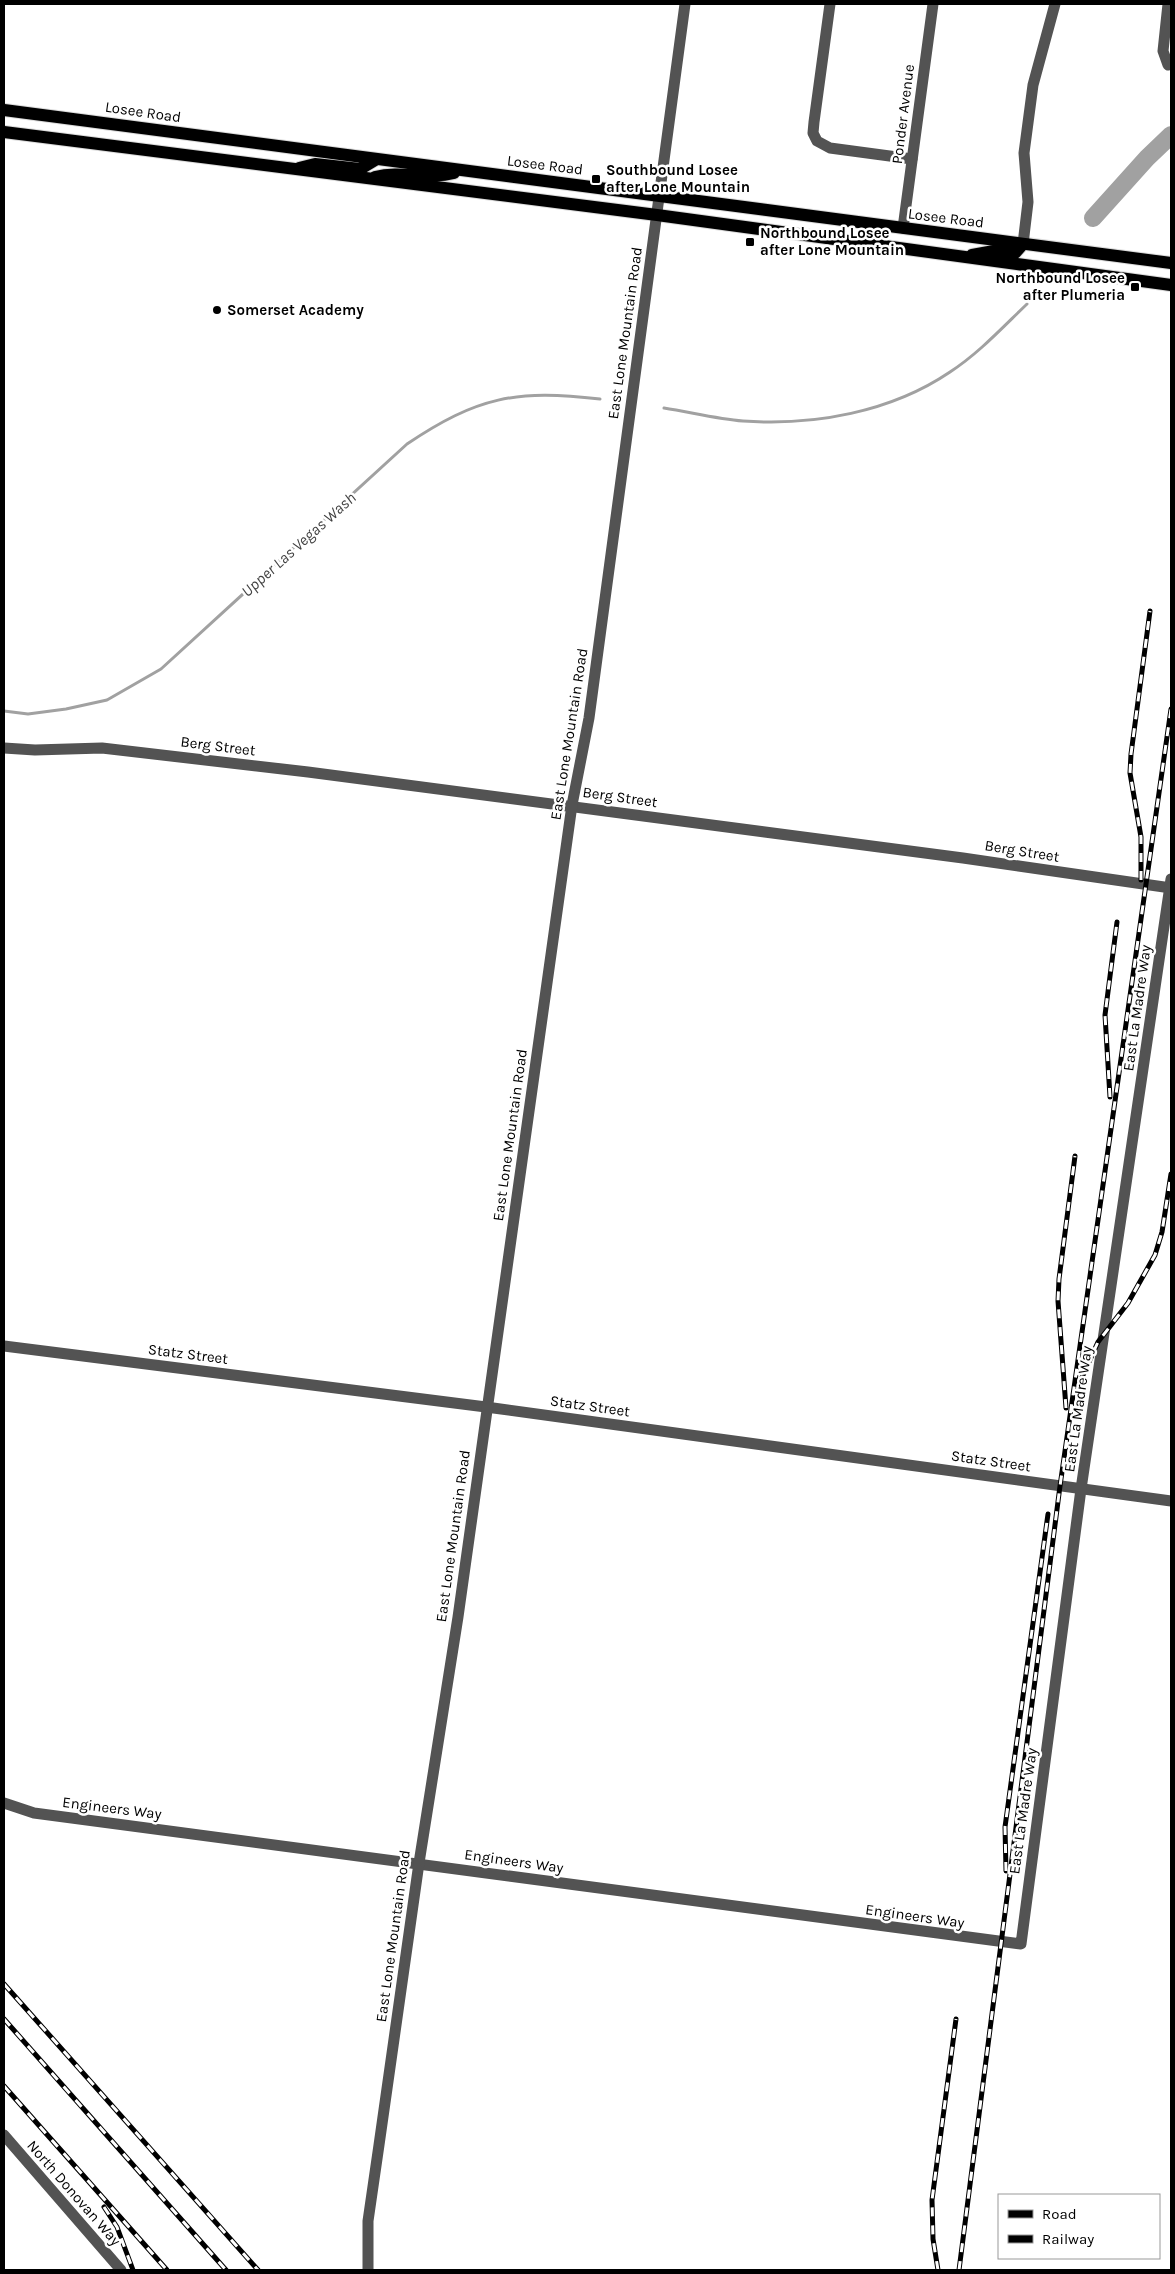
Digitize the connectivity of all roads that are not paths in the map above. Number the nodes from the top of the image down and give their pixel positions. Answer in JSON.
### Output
{"nodes":[{"id":1,"x":685,"y":4,"type":"edge"},
{"id":2,"x":830,"y":4,"type":"edge"},
{"id":3,"x":933,"y":4,"type":"edge"},
{"id":4,"x":1055,"y":4,"type":"edge"},
{"id":5,"x":1168,"y":4,"type":"edge"},
{"id":6,"x":1168,"y":65,"type":"dead end"},
{"id":7,"x":4,"y":110,"type":"edge"},
{"id":8,"x":4,"y":132,"type":"edge"},
{"id":9,"x":912,"y":159,"type":"junction"},
{"id":10,"x":375,"y":160,"type":"junction"},
{"id":11,"x":292,"y":170,"type":"junction"},
{"id":12,"x":461,"y":171,"type":"junction"},
{"id":13,"x":366,"y":179,"type":"junction"},
{"id":14,"x":659,"y":196,"type":"junction"},
{"id":15,"x":657,"y":215,"type":"junction"},
{"id":16,"x":903,"y":228,"type":"junction"},
{"id":17,"x":1023,"y":244,"type":"junction"},
{"id":18,"x":960,"y":257,"type":"junction"},
{"id":19,"x":1171,"y":263,"type":"edge"},
{"id":20,"x":1171,"y":285,"type":"edge"},
{"id":21,"x":4,"y":748,"type":"edge"},
{"id":22,"x":572,"y":805,"type":"junction"},
{"id":23,"x":1171,"y":885,"type":"edge"},
{"id":24,"x":4,"y":1346,"type":"edge"},
{"id":25,"x":486,"y":1406,"type":"junction"},
{"id":26,"x":1081,"y":1489,"type":"junction"},
{"id":27,"x":1171,"y":1501,"type":"edge"},
{"id":28,"x":4,"y":1803,"type":"edge"},
{"id":29,"x":419,"y":1863,"type":"junction"},
{"id":30,"x":1021,"y":1944,"type":"joint"},
{"id":31,"x":4,"y":2135,"type":"edge"},
{"id":32,"x":121,"y":2270,"type":"edge"},
{"id":33,"x":368,"y":2270,"type":"edge"}],
"edges":[{"from":1,"to":14,"type":"street","name":"East Lone Mountain Road"},
{"from":2,"to":9,"type":"street"},
{"from":3,"to":9,"type":"street","name":"Ponder Avenue"},
{"from":4,"to":17,"type":"street"},
{"from":5,"to":6,"type":"street"},
{"from":7,"to":10,"type":"main road","name":"Losee Road"},
{"from":8,"to":11,"type":"main road"},
{"from":9,"to":16,"type":"street","name":"Ponder Avenue"},
{"from":10,"to":11,"type":"main road"},
{"from":10,"to":12,"type":"main road","name":"Losee Road"},
{"from":11,"to":13,"type":"main road"},
{"from":12,"to":13,"type":"main road"},
{"from":12,"to":14,"type":"main road","name":"Losee Road"},
{"from":13,"to":15,"type":"main road"},
{"from":14,"to":15,"type":"street","name":"East Lone Mountain Road"},
{"from":14,"to":16,"type":"main road","name":"Losee Road"},
{"from":15,"to":18,"type":"main road"},
{"from":15,"to":22,"type":"street","name":"East Lone Mountain Road"},
{"from":16,"to":17,"type":"main road","name":"Losee Road"},
{"from":17,"to":18,"type":"main road"},
{"from":17,"to":19,"type":"main road","name":"Losee Road"},
{"from":18,"to":20,"type":"main road"},
{"from":21,"to":22,"type":"street","name":"Berg Street"},
{"from":22,"to":23,"type":"street","name":"Berg Street"},
{"from":22,"to":25,"type":"street","name":"East Lone Mountain Road"},
{"from":23,"to":26,"type":"street","name":"East La Madre Way"},
{"from":24,"to":25,"type":"street","name":"Statz Street"},
{"from":25,"to":26,"type":"street","name":"Statz Street"},
{"from":25,"to":29,"type":"street","name":"East Lone Mountain Road"},
{"from":26,"to":27,"type":"street","name":"Statz Street"},
{"from":26,"to":30,"type":"street","name":"East La Madre Way"},
{"from":28,"to":29,"type":"street","name":"Engineers Way"},
{"from":29,"to":30,"type":"street","name":"Engineers Way"},
{"from":29,"to":33,"type":"street","name":"East Lone Mountain Road"},
{"from":31,"to":32,"type":"street","name":"North Donovan Way"}]}
